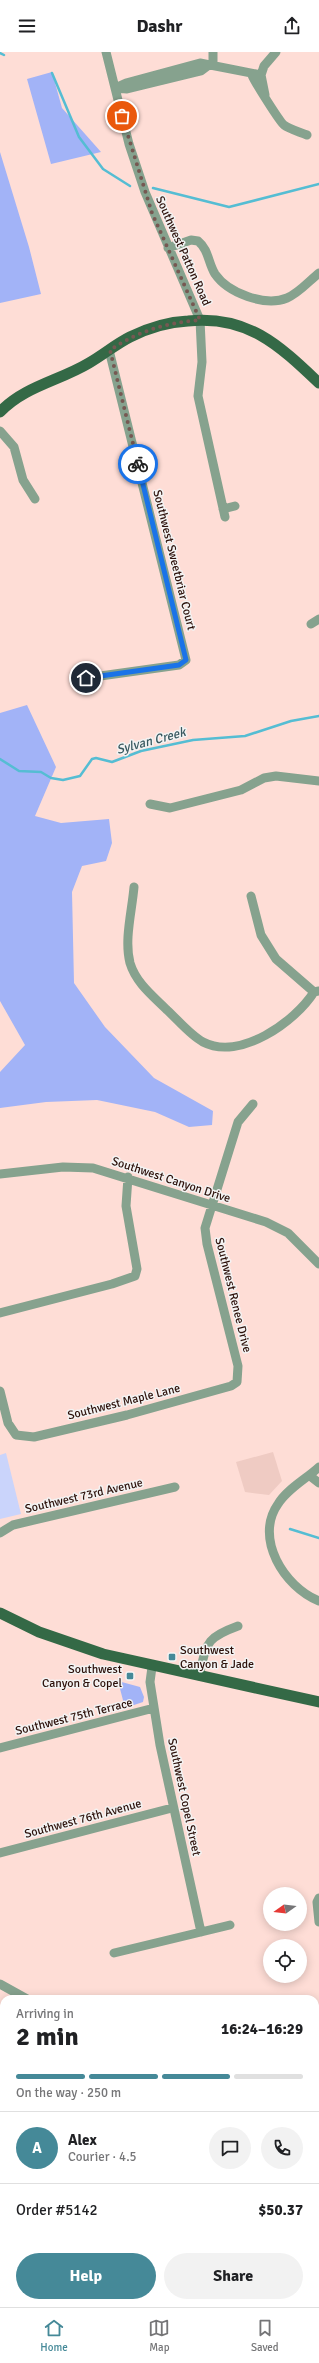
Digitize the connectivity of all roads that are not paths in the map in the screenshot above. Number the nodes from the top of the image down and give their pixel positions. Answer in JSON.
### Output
{"nodes":[{"id":1,"x":106,"y":52,"type":"edge"},
{"id":2,"x":276,"y":52,"type":"edge"},
{"id":3,"x":213,"y":53,"type":"edge"},
{"id":4,"x":207,"y":64,"type":"junction"},
{"id":5,"x":259,"y":72,"type":"junction"},
{"id":6,"x":115,"y":88,"type":"junction"},
{"id":7,"x":307,"y":134,"type":"dead end"},
{"id":8,"x":168,"y":248,"type":"junction"},
{"id":9,"x":319,"y":273,"type":"edge"},
{"id":10,"x":200,"y":320,"type":"junction"},
{"id":11,"x":110,"y":350,"type":"junction"},
{"id":12,"x":319,"y":382,"type":"edge"},
{"id":13,"x":0,"y":412,"type":"edge"},
{"id":14,"x":0,"y":431,"type":"edge"},
{"id":15,"x":36,"y":499,"type":"dead end"},
{"id":16,"x":235,"y":506,"type":"dead end"},
{"id":17,"x":86,"y":678,"type":"dead end"},
{"id":18,"x":319,"y":781,"type":"edge"},
{"id":19,"x":150,"y":804,"type":"dead end"},
{"id":20,"x":134,"y":887,"type":"dead end"},
{"id":21,"x":251,"y":896,"type":"dead end"},
{"id":22,"x":316,"y":991,"type":"edge"},
{"id":23,"x":253,"y":1104,"type":"dead end"},
{"id":24,"x":0,"y":1174,"type":"edge"},
{"id":25,"x":128,"y":1177,"type":"junction"},
{"id":26,"x":212,"y":1206,"type":"junction"},
{"id":27,"x":319,"y":1264,"type":"edge"},
{"id":28,"x":0,"y":1313,"type":"edge"},
{"id":29,"x":237,"y":1382,"type":"joint"},
{"id":30,"x":0,"y":1391,"type":"edge"},
{"id":31,"x":319,"y":1468,"type":"edge"},
{"id":32,"x":310,"y":1476,"type":"junction"},
{"id":33,"x":319,"y":1483,"type":"edge"},
{"id":34,"x":175,"y":1487,"type":"dead end"},
{"id":35,"x":0,"y":1533,"type":"edge"},
{"id":36,"x":319,"y":1601,"type":"edge"},
{"id":37,"x":0,"y":1613,"type":"edge"},
{"id":38,"x":238,"y":1626,"type":"dead end"},
{"id":39,"x":152,"y":1667,"type":"junction"},
{"id":40,"x":199,"y":1676,"type":"junction"},
{"id":41,"x":319,"y":1702,"type":"edge"},
{"id":42,"x":154,"y":1708,"type":"junction"},
{"id":43,"x":0,"y":1748,"type":"edge"},
{"id":44,"x":172,"y":1808,"type":"junction"},
{"id":45,"x":0,"y":1853,"type":"edge"},
{"id":46,"x":319,"y":1898,"type":"edge"},
{"id":47,"x":319,"y":1922,"type":"edge"},
{"id":48,"x":230,"y":1925,"type":"dead end"},
{"id":49,"x":201,"y":1932,"type":"junction"},
{"id":50,"x":114,"y":1953,"type":"dead end"},
{"id":51,"x":0,"y":1984,"type":"edge"},
{"id":52,"x":20,"y":1995,"type":"edge"}],
"edges":[{"from":1,"to":6,"type":"street","name":"Southwest Patton Road"},
{"from":2,"to":5,"type":"street"},
{"from":3,"to":4,"type":"street"},
{"from":4,"to":5,"type":"street"},
{"from":4,"to":6,"type":"street"},
{"from":5,"to":7,"type":"street"},
{"from":6,"to":8,"type":"street","name":"Southwest Patton Road"},
{"from":8,"to":9,"type":"street"},
{"from":8,"to":10,"type":"street","name":"Southwest Patton Road"},
{"from":10,"to":11,"type":"main road"},
{"from":10,"to":12,"type":"main road"},
{"from":10,"to":16,"type":"street","name":"Southwest Patton Road"},
{"from":11,"to":13,"type":"main road"},
{"from":11,"to":17,"type":"street","name":"Southwest Sweetbriar Court"},
{"from":14,"to":15,"type":"street"},
{"from":18,"to":19,"type":"street"},
{"from":20,"to":22,"type":"street"},
{"from":21,"to":22,"type":"street"},
{"from":23,"to":26,"type":"street","name":"Southwest Renee Drive"},
{"from":24,"to":25,"type":"street","name":"Southwest Canyon Drive"},
{"from":25,"to":26,"type":"street","name":"Southwest Canyon Drive"},
{"from":25,"to":28,"type":"street"},
{"from":26,"to":27,"type":"street","name":"Southwest Canyon Drive"},
{"from":26,"to":29,"type":"street","name":"Southwest Renee Drive"},
{"from":29,"to":30,"type":"street","name":"Southwest Maple Lane"},
{"from":31,"to":32,"type":"street"},
{"from":32,"to":33,"type":"street"},
{"from":32,"to":36,"type":"street"},
{"from":34,"to":35,"type":"street","name":"Southwest 73rd Avenue"},
{"from":37,"to":39,"type":"main road"},
{"from":38,"to":40,"type":"street"},
{"from":39,"to":40,"type":"main road"},
{"from":39,"to":42,"type":"street","name":"Southwest Copel Street"},
{"from":40,"to":41,"type":"main road"},
{"from":42,"to":43,"type":"street","name":"Southwest 75th Terrace"},
{"from":42,"to":44,"type":"street","name":"Southwest Copel Street"},
{"from":44,"to":45,"type":"street","name":"Southwest 76th Avenue"},
{"from":44,"to":49,"type":"street","name":"Southwest Copel Street"},
{"from":46,"to":47,"type":"street"},
{"from":48,"to":49,"type":"street"},
{"from":49,"to":50,"type":"street"},
{"from":51,"to":52,"type":"street"}]}
